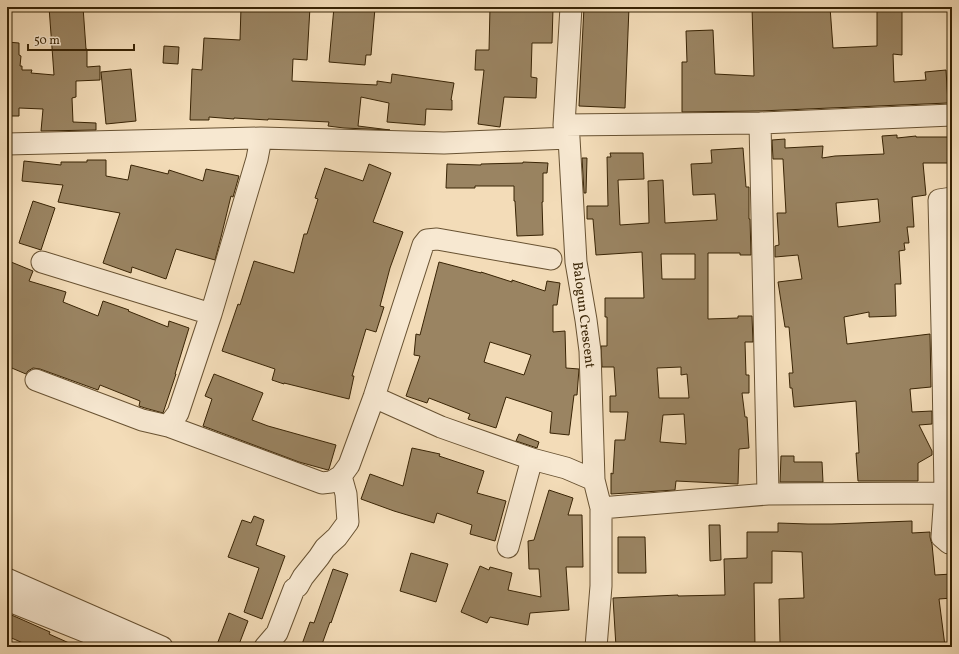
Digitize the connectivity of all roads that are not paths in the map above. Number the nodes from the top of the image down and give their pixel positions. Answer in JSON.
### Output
{"nodes":[{"id":1,"x":571,"y":7,"type":"edge"},
{"id":2,"x":952,"y":115,"type":"edge"},
{"id":3,"x":760,"y":123,"type":"junction"},
{"id":4,"x":566,"y":132,"type":"junction"},
{"id":5,"x":261,"y":138,"type":"junction"},
{"id":6,"x":7,"y":144,"type":"edge"},
{"id":7,"x":952,"y":198,"type":"edge"},
{"id":8,"x":551,"y":259,"type":"dead end"},
{"id":9,"x":42,"y":262,"type":"dead end"},
{"id":10,"x":211,"y":314,"type":"junction"},
{"id":11,"x":948,"y":370,"type":"edge"},
{"id":12,"x":36,"y":380,"type":"dead end"},
{"id":13,"x":374,"y":397,"type":"junction"},
{"id":14,"x":168,"y":426,"type":"junction"},
{"id":15,"x":532,"y":459,"type":"junction"},
{"id":16,"x":341,"y":476,"type":"junction"},
{"id":17,"x":594,"y":480,"type":"junction"},
{"id":18,"x":945,"y":492,"type":"junction"},
{"id":19,"x":768,"y":494,"type":"junction"},
{"id":20,"x":601,"y":508,"type":"junction"},
{"id":21,"x":952,"y":543,"type":"edge"},
{"id":22,"x":508,"y":546,"type":"dead end"},
{"id":23,"x":7,"y":579,"type":"edge"},
{"id":24,"x":7,"y":600,"type":"edge"},
{"id":25,"x":124,"y":647,"type":"edge"},
{"id":26,"x":162,"y":647,"type":"edge"},
{"id":27,"x":265,"y":647,"type":"edge"},
{"id":28,"x":596,"y":647,"type":"edge"}],
"edges":[{"from":1,"to":4,"type":"street","name":"Balogun Crescent"},
{"from":2,"to":3,"type":"street"},
{"from":3,"to":4,"type":"street"},
{"from":3,"to":19,"type":"street"},
{"from":4,"to":5,"type":"street"},
{"from":4,"to":17,"type":"street","name":"Balogun Crescent"},
{"from":5,"to":6,"type":"street"},
{"from":5,"to":10,"type":"street"},
{"from":7,"to":11,"type":"street"},
{"from":8,"to":13,"type":"street"},
{"from":9,"to":10,"type":"street"},
{"from":10,"to":14,"type":"street"},
{"from":11,"to":18,"type":"street"},
{"from":12,"to":14,"type":"street"},
{"from":13,"to":15,"type":"street"},
{"from":13,"to":16,"type":"street"},
{"from":14,"to":16,"type":"street"},
{"from":15,"to":17,"type":"street"},
{"from":15,"to":22,"type":"street"},
{"from":16,"to":27,"type":"street"},
{"from":17,"to":20,"type":"street","name":"Balogun Crescent"},
{"from":18,"to":19,"type":"street"},
{"from":18,"to":21,"type":"street"},
{"from":19,"to":20,"type":"street"},
{"from":20,"to":28,"type":"street","name":"Balogun Crescent"},
{"from":23,"to":26,"type":"street"},
{"from":24,"to":25,"type":"street"}]}
